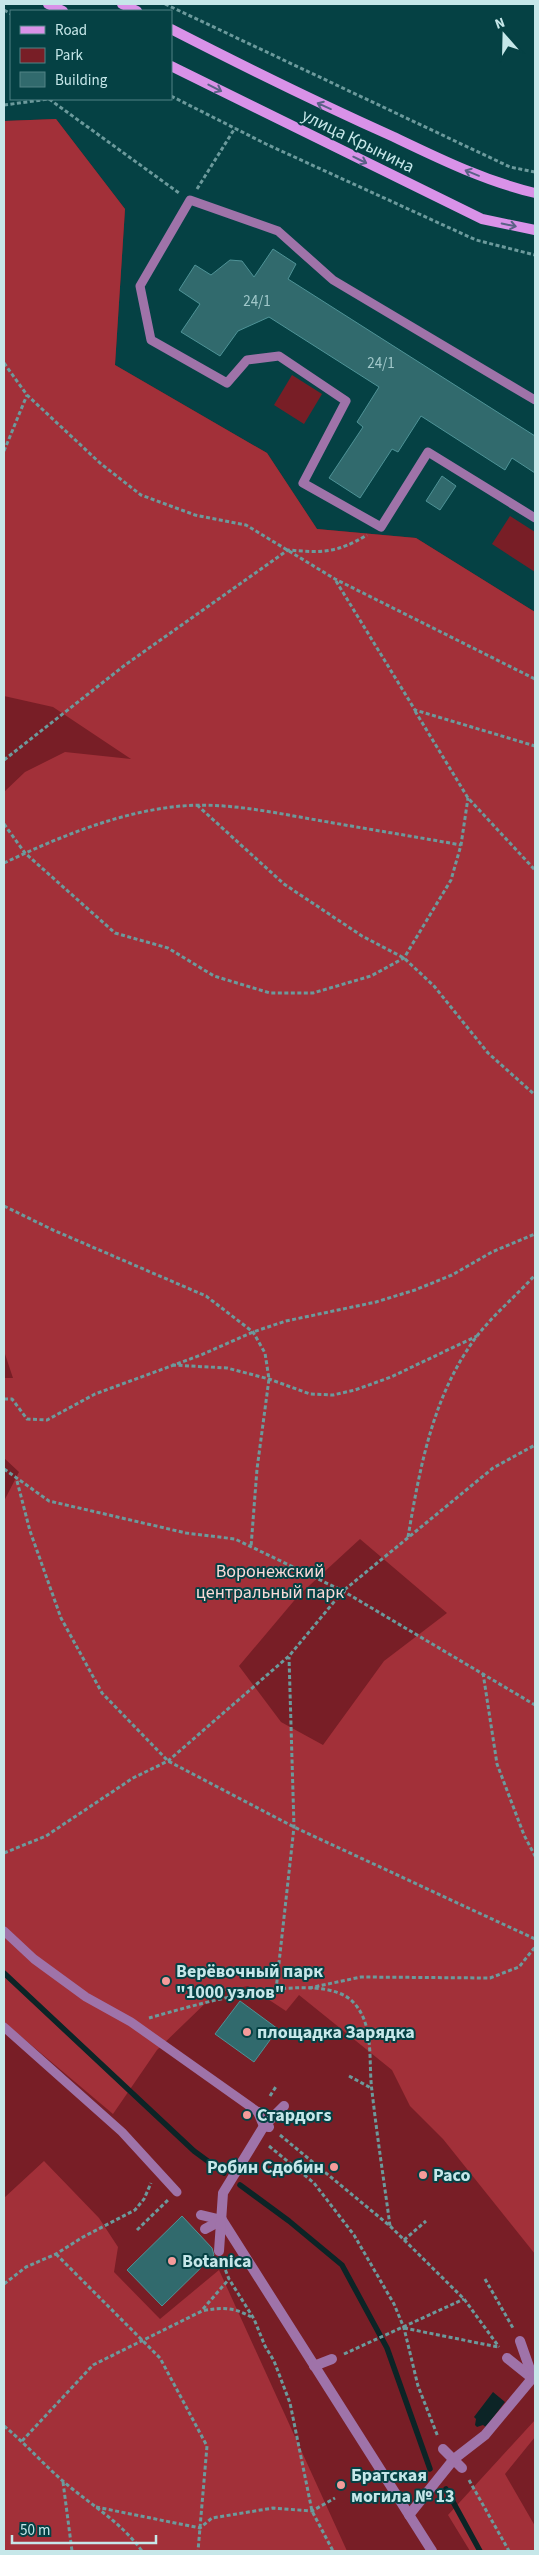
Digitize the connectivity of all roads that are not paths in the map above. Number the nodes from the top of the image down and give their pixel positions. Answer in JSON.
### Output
{"nodes":[{"id":1,"x":48,"y":4,"type":"edge"},
{"id":2,"x":122,"y":4,"type":"edge"},
{"id":3,"x":61,"y":10,"type":"edge"},
{"id":4,"x":135,"y":10,"type":"edge"},
{"id":5,"x":172,"y":30,"type":"edge"},
{"id":6,"x":172,"y":67,"type":"edge"},
{"id":7,"x":535,"y":192,"type":"edge"},
{"id":8,"x":535,"y":230,"type":"edge"},
{"id":9,"x":535,"y":400,"type":"edge"},
{"id":10,"x":535,"y":518,"type":"edge"},
{"id":11,"x":4,"y":1931,"type":"edge"},
{"id":12,"x":4,"y":2027,"type":"edge"},
{"id":13,"x":284,"y":2106,"type":"dead end"},
{"id":14,"x":258,"y":2112,"type":"joint"},
{"id":15,"x":267,"y":2126,"type":"junction"},
{"id":16,"x":262,"y":2140,"type":"road end"},
{"id":17,"x":177,"y":2192,"type":"road end"},
{"id":18,"x":201,"y":2215,"type":"dead end"},
{"id":19,"x":222,"y":2220,"type":"junction"},
{"id":20,"x":204,"y":2229,"type":"dead end"},
{"id":21,"x":219,"y":2251,"type":"road end"},
{"id":22,"x":520,"y":2341,"type":"road end"},
{"id":23,"x":507,"y":2358,"type":"road end"},
{"id":24,"x":332,"y":2359,"type":"road end"},
{"id":25,"x":314,"y":2366,"type":"junction"},
{"id":26,"x":534,"y":2378,"type":"edge"},
{"id":27,"x":443,"y":2449,"type":"road end"},
{"id":28,"x":454,"y":2459,"type":"junction"},
{"id":29,"x":462,"y":2468,"type":"road end"},
{"id":30,"x":409,"y":2515,"type":"junction"},
{"id":31,"x":432,"y":2551,"type":"edge"}],
"edges":[{"from":1,"to":3,"type":"main road"},
{"from":2,"to":4,"type":"main road"},
{"from":7,"to":5,"type":"main road","name":"улица Крынина","one_way":true},
{"from":6,"to":8,"type":"main road","name":"улица Крынина","one_way":true},
{"from":9,"to":10,"type":"lane"},
{"from":11,"to":14,"type":"lane"},
{"from":12,"to":17,"type":"lane"},
{"from":13,"to":15,"type":"street"},
{"from":14,"to":15,"type":"street"},
{"from":15,"to":16,"type":"street"},
{"from":15,"to":19,"type":"street"},
{"from":18,"to":19,"type":"street"},
{"from":19,"to":20,"type":"street"},
{"from":19,"to":21,"type":"street"},
{"from":19,"to":25,"type":"street"},
{"from":22,"to":26,"type":"street"},
{"from":23,"to":26,"type":"street"},
{"from":24,"to":25,"type":"street"},
{"from":25,"to":30,"type":"street"},
{"from":26,"to":28,"type":"street"},
{"from":27,"to":28,"type":"street"},
{"from":28,"to":29,"type":"street"},
{"from":28,"to":30,"type":"street"},
{"from":30,"to":31,"type":"street"}]}
